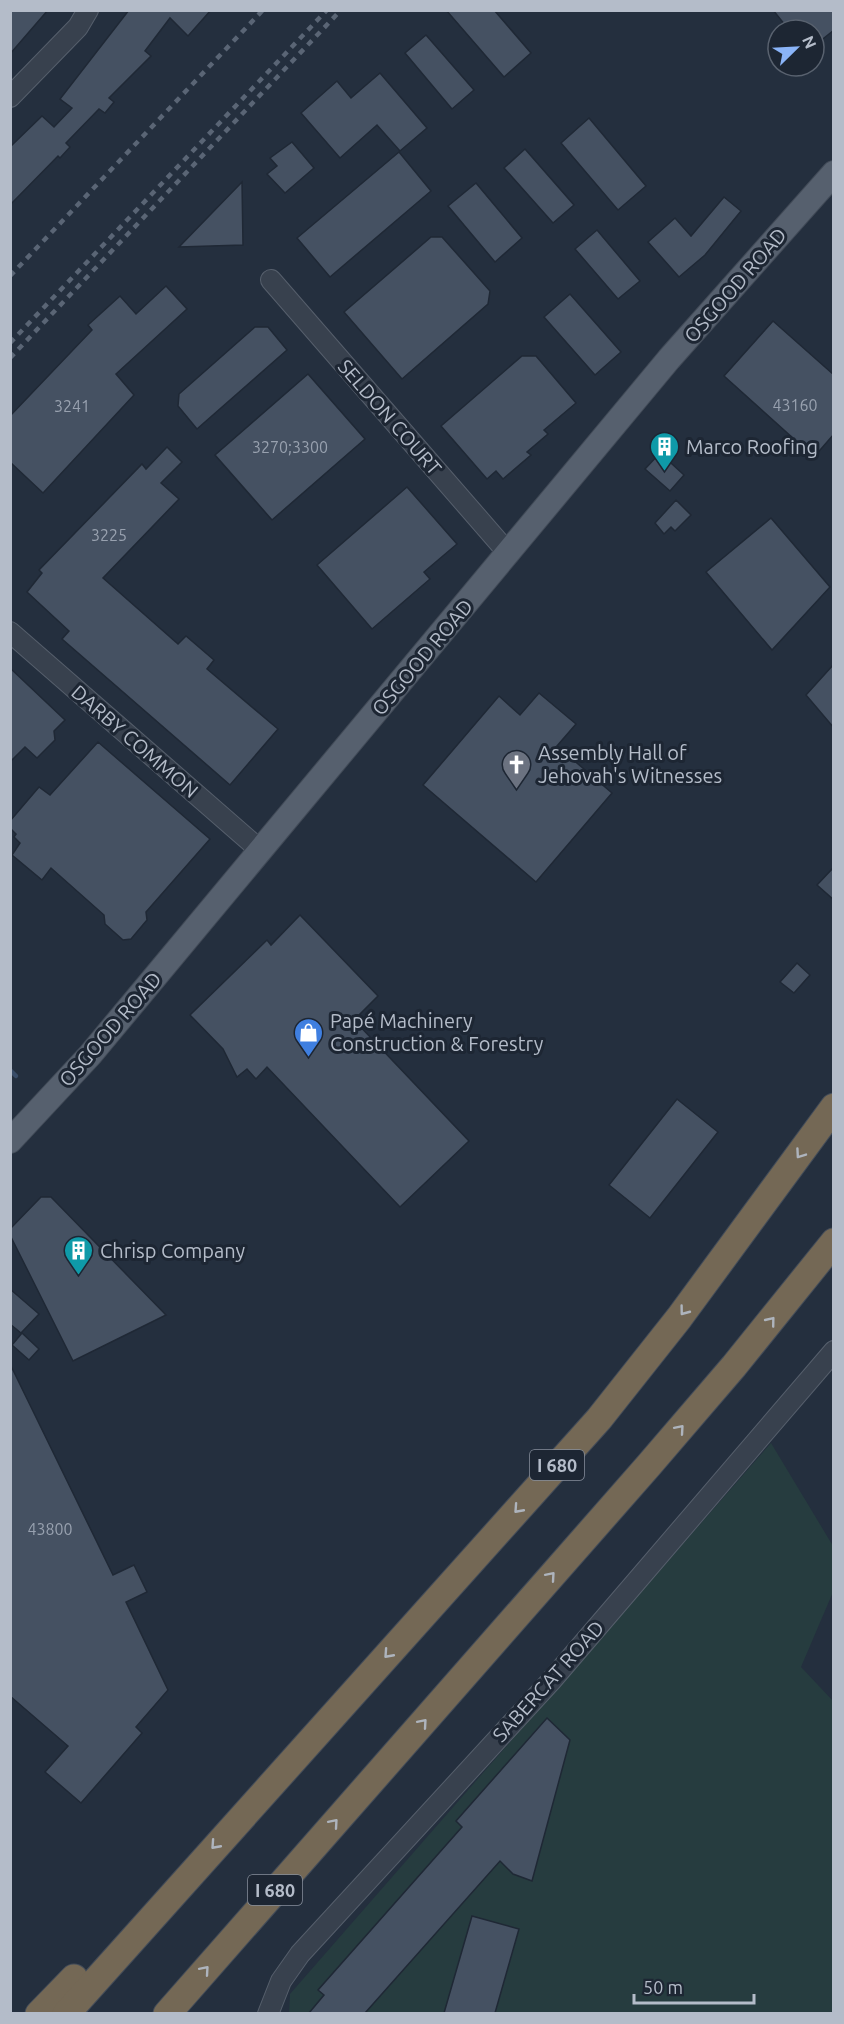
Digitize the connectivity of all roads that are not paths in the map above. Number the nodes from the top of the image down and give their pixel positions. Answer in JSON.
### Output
{"nodes":[{"id":1,"x":88,"y":10,"type":"edge"},
{"id":2,"x":10,"y":97,"type":"edge"},
{"id":3,"x":834,"y":173,"type":"edge"},
{"id":4,"x":271,"y":280,"type":"dead end"},
{"id":5,"x":509,"y":554,"type":"junction"},
{"id":6,"x":10,"y":632,"type":"edge"},
{"id":7,"x":260,"y":850,"type":"junction"},
{"id":8,"x":834,"y":1107,"type":"edge"},
{"id":9,"x":10,"y":1141,"type":"edge"},
{"id":10,"x":834,"y":1242,"type":"edge"},
{"id":11,"x":834,"y":1351,"type":"edge"},
{"id":12,"x":155,"y":1911,"type":"junction"},
{"id":13,"x":39,"y":2013,"type":"edge"},
{"id":14,"x":66,"y":2013,"type":"edge"},
{"id":15,"x":167,"y":2013,"type":"edge"},
{"id":16,"x":268,"y":2013,"type":"edge"}],
"edges":[{"from":1,"to":2,"type":"street"},
{"from":3,"to":5,"type":"main road","name":"OSGOOD ROAD"},
{"from":4,"to":5,"type":"street","name":"SELDON COURT"},
{"from":5,"to":7,"type":"main road","name":"OSGOOD ROAD"},
{"from":6,"to":7,"type":"street","name":"DARBY COMMON"},
{"from":7,"to":9,"type":"main road","name":"OSGOOD ROAD"},
{"from":8,"to":12,"type":"highway","number":"I 680","one_way":true},
{"from":15,"to":10,"type":"highway","number":"I 680","one_way":true},
{"from":11,"to":16,"type":"street","name":"SABERCAT ROAD"},
{"from":12,"to":13,"type":"highway"},
{"from":12,"to":14,"type":"highway","number":"I 680"}]}
